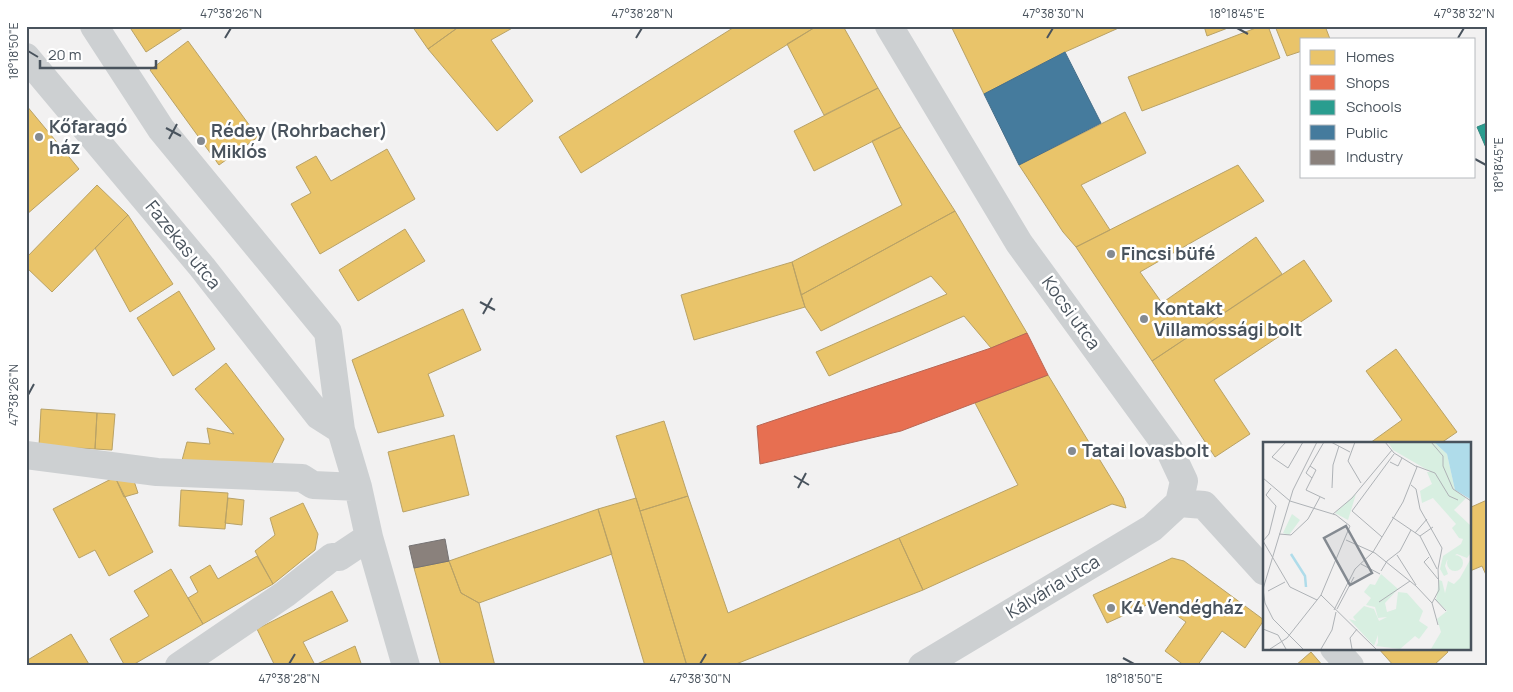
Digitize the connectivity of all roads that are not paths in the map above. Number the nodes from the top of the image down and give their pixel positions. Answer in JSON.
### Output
{"nodes":[{"id":1,"x":94,"y":26,"type":"edge"},
{"id":2,"x":889,"y":26,"type":"edge"},
{"id":3,"x":26,"y":57,"type":"edge"},
{"id":4,"x":341,"y":430,"type":"junction"},
{"id":5,"x":26,"y":455,"type":"edge"},
{"id":6,"x":358,"y":487,"type":"junction"},
{"id":7,"x":1179,"y":503,"type":"junction"},
{"id":8,"x":369,"y":537,"type":"junction"},
{"id":9,"x":1263,"y":570,"type":"edge"},
{"id":10,"x":1336,"y":650,"type":"edge"},
{"id":11,"x":179,"y":666,"type":"edge"},
{"id":12,"x":406,"y":666,"type":"edge"},
{"id":13,"x":922,"y":666,"type":"edge"},
{"id":14,"x":1350,"y":666,"type":"edge"}],
"edges":[{"from":1,"to":4,"type":"street"},
{"from":2,"to":7,"type":"street","name":"Kocsi utca"},
{"from":3,"to":4,"type":"street","name":"Fazekas utca"},
{"from":4,"to":6,"type":"street"},
{"from":5,"to":6,"type":"street"},
{"from":6,"to":8,"type":"street"},
{"from":7,"to":9,"type":"street"},
{"from":7,"to":13,"type":"street","name":"Kálvária utca"},
{"from":8,"to":11,"type":"street"},
{"from":8,"to":12,"type":"street"},
{"from":10,"to":14,"type":"street"}]}
